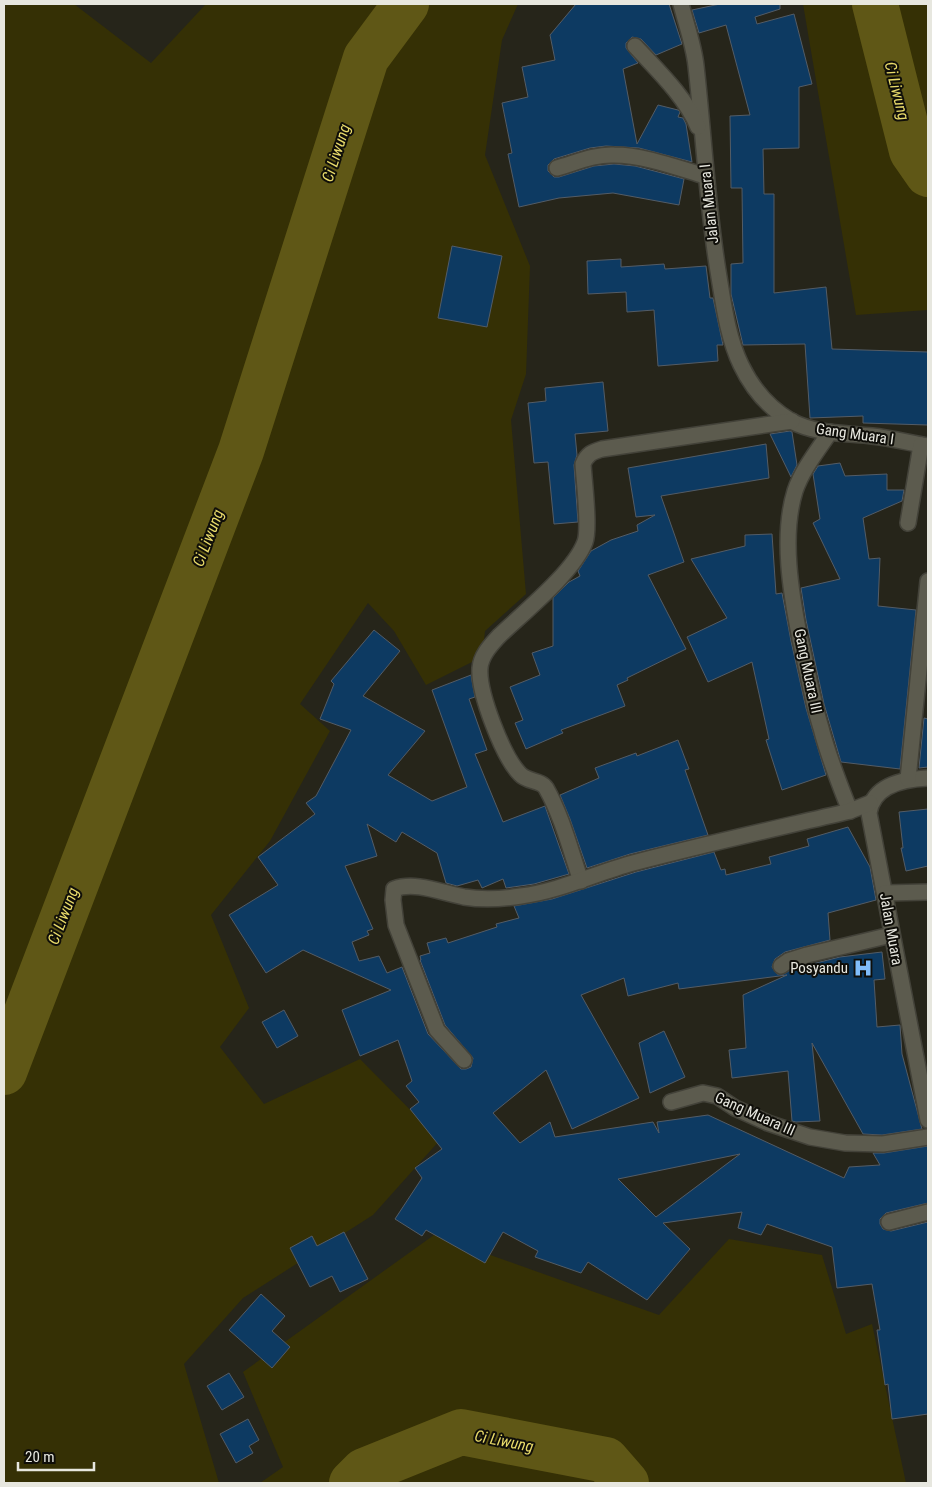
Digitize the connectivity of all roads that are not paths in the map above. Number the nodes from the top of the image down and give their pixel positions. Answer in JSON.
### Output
{"nodes":[{"id":1,"x":681,"y":4,"type":"edge"},
{"id":2,"x":635,"y":46,"type":"dead end"},
{"id":3,"x":702,"y":138,"type":"junction"},
{"id":4,"x":557,"y":168,"type":"dead end"},
{"id":5,"x":706,"y":176,"type":"junction"},
{"id":6,"x":761,"y":396,"type":"joint"},
{"id":7,"x":792,"y":421,"type":"junction"},
{"id":8,"x":830,"y":432,"type":"junction"},
{"id":9,"x":925,"y":446,"type":"edge"},
{"id":10,"x":908,"y":523,"type":"dead end"},
{"id":11,"x":928,"y":581,"type":"edge"},
{"id":12,"x":928,"y":778,"type":"edge"},
{"id":13,"x":908,"y":779,"type":"junction"},
{"id":14,"x":870,"y":803,"type":"junction"},
{"id":15,"x":850,"y":811,"type":"junction"},
{"id":16,"x":581,"y":881,"type":"junction"},
{"id":17,"x":928,"y":892,"type":"edge"},
{"id":18,"x":885,"y":894,"type":"junction"},
{"id":19,"x":891,"y":935,"type":"junction"},
{"id":20,"x":781,"y":966,"type":"dead end"},
{"id":21,"x":464,"y":1060,"type":"dead end"},
{"id":22,"x":671,"y":1102,"type":"dead end"},
{"id":23,"x":928,"y":1120,"type":"edge"},
{"id":24,"x":928,"y":1138,"type":"edge"},
{"id":25,"x":928,"y":1212,"type":"edge"},
{"id":26,"x":889,"y":1222,"type":"dead end"}],
"edges":[{"from":1,"to":3,"type":"street","name":"Jalan Muara I"},
{"from":2,"to":3,"type":"street"},
{"from":3,"to":5,"type":"street","name":"Jalan Muara I"},
{"from":4,"to":5,"type":"street"},
{"from":5,"to":6,"type":"street","name":"Jalan Muara I"},
{"from":6,"to":7,"type":"street","name":"Gang Muara I"},
{"from":7,"to":8,"type":"street","name":"Gang Muara I"},
{"from":7,"to":16,"type":"street"},
{"from":8,"to":9,"type":"street","name":"Gang Muara I"},
{"from":8,"to":15,"type":"street","name":"Gang Muara III"},
{"from":9,"to":10,"type":"street"},
{"from":11,"to":13,"type":"street"},
{"from":12,"to":13,"type":"street"},
{"from":13,"to":14,"type":"street"},
{"from":14,"to":15,"type":"street"},
{"from":14,"to":18,"type":"street","name":"Jalan Muara"},
{"from":15,"to":16,"type":"street"},
{"from":16,"to":21,"type":"street"},
{"from":17,"to":18,"type":"street"},
{"from":18,"to":19,"type":"street","name":"Jalan Muara"},
{"from":19,"to":20,"type":"street"},
{"from":19,"to":23,"type":"street","name":"Jalan Muara"},
{"from":22,"to":24,"type":"street","name":"Gang Muara III"},
{"from":25,"to":26,"type":"street"}]}
